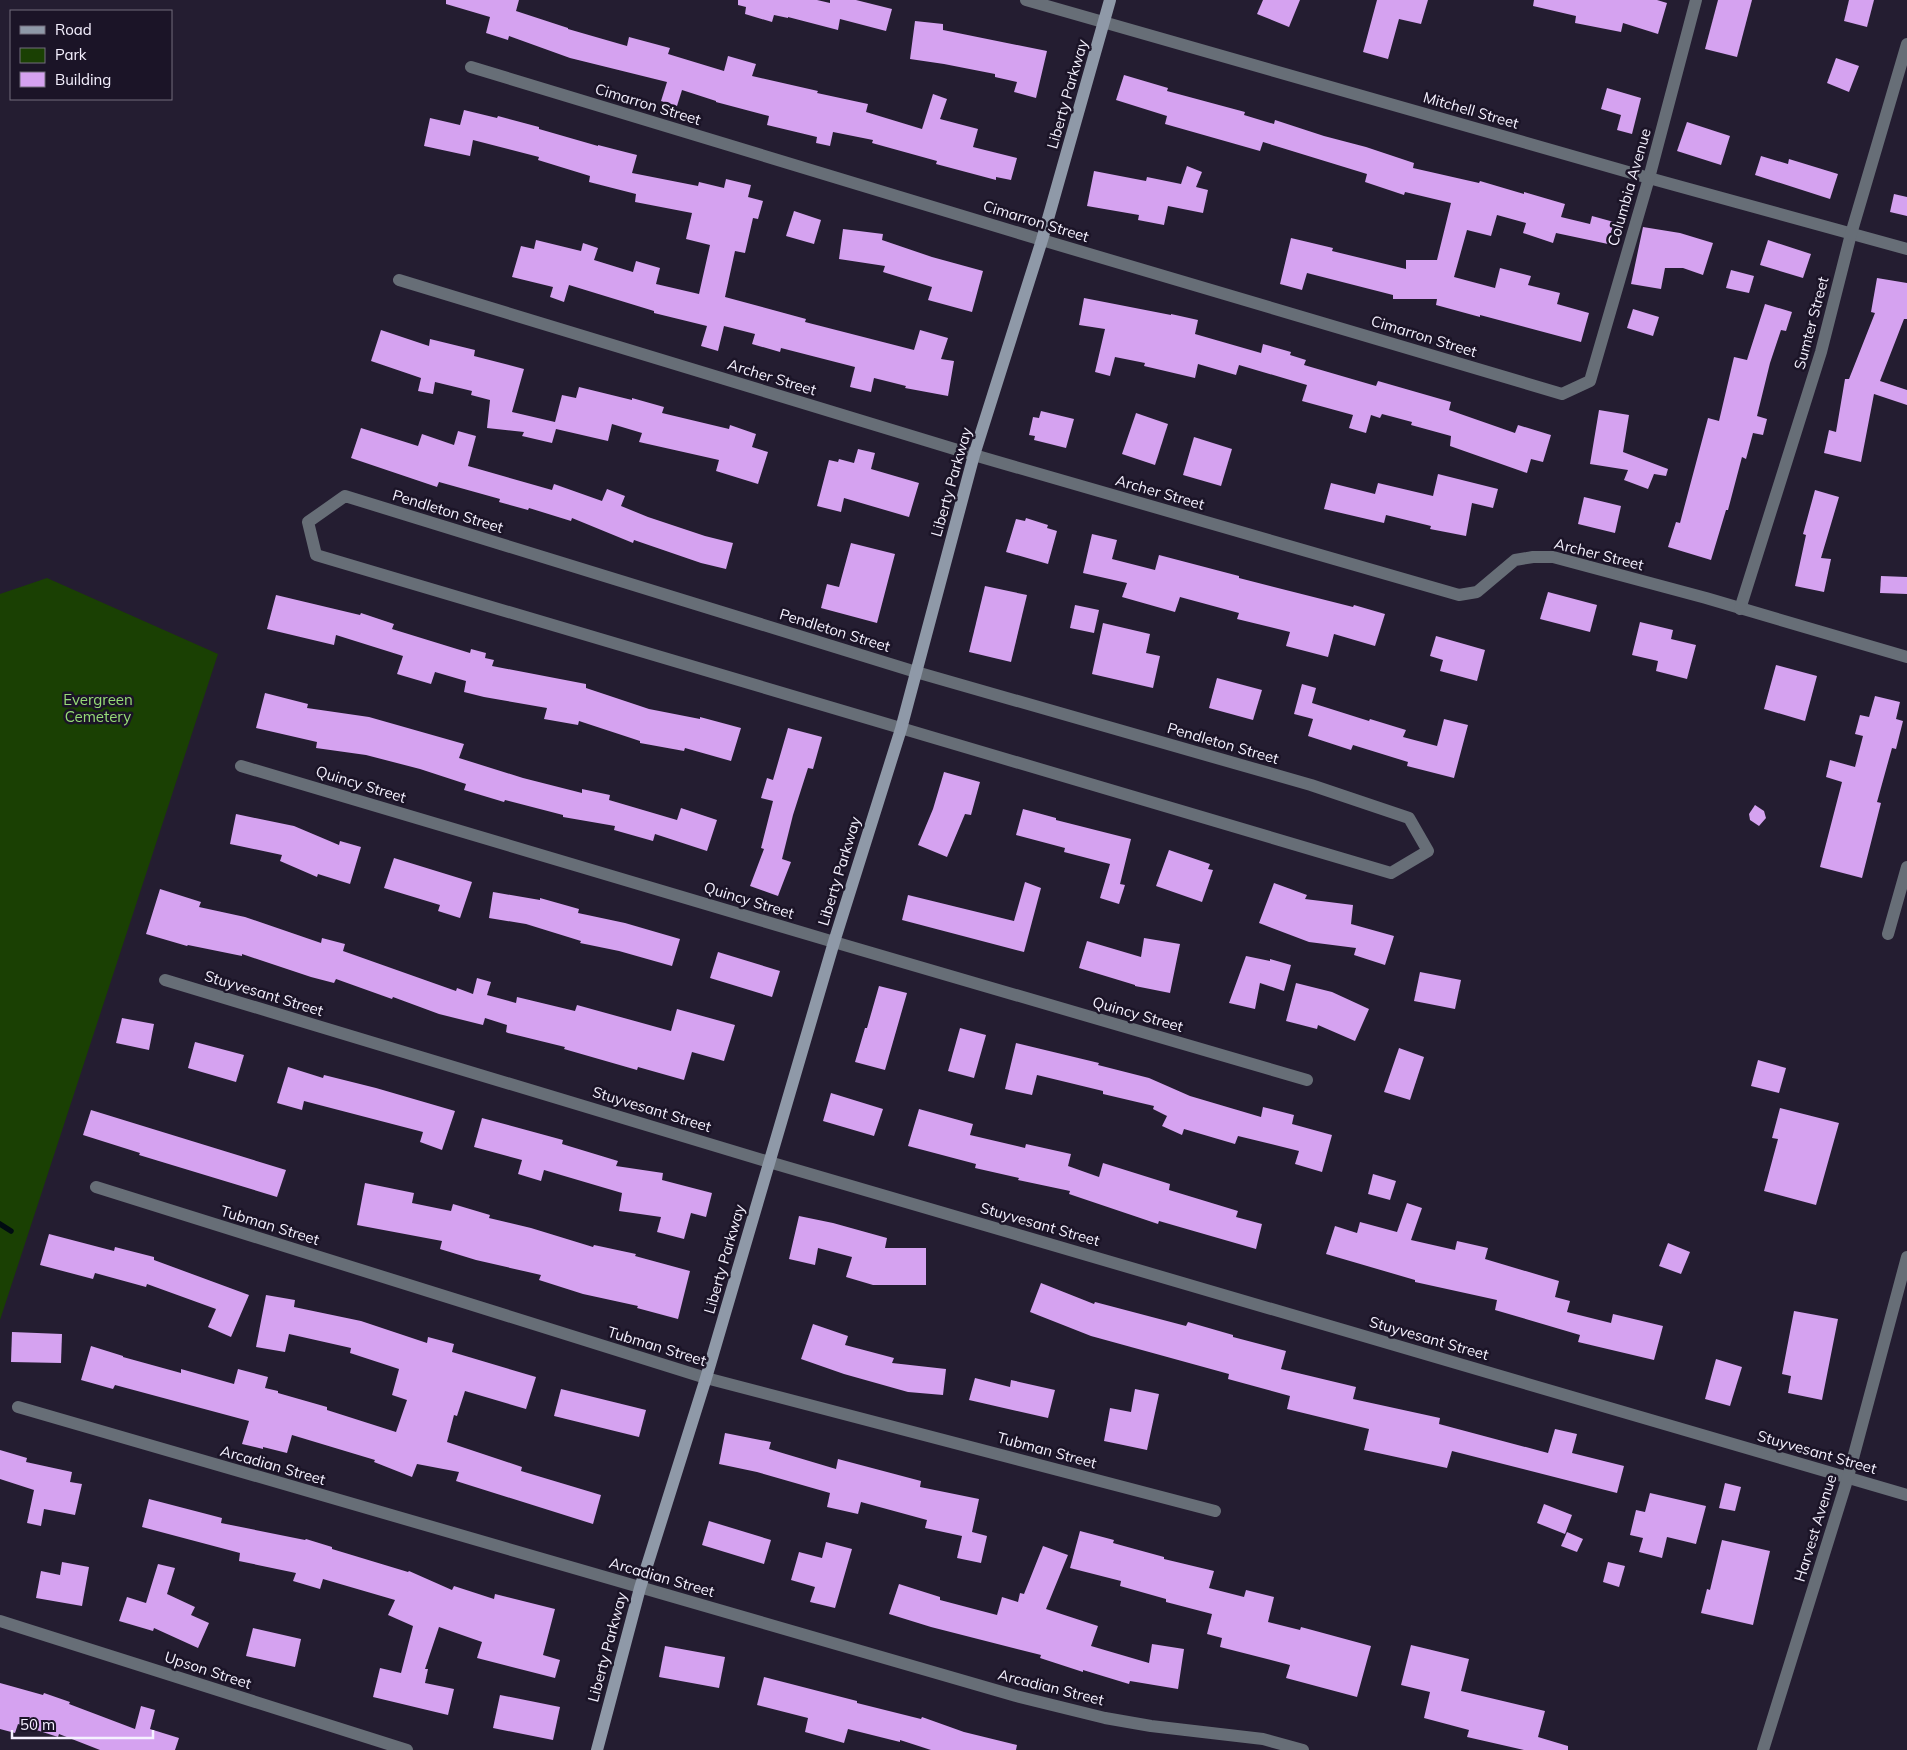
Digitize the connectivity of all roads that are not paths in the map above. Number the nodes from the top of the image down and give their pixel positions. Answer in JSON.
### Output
{"nodes":[{"id":1,"x":1026,"y":0,"type":"edge"},
{"id":2,"x":1110,"y":0,"type":"edge"},
{"id":3,"x":1696,"y":0,"type":"edge"},
{"id":4,"x":1104,"y":23,"type":"junction"},
{"id":5,"x":1907,"y":44,"type":"edge"},
{"id":6,"x":471,"y":67,"type":"dead end"},
{"id":7,"x":1649,"y":178,"type":"junction"},
{"id":8,"x":1851,"y":234,"type":"junction"},
{"id":9,"x":1042,"y":240,"type":"junction"},
{"id":10,"x":1907,"y":249,"type":"edge"},
{"id":11,"x":400,"y":280,"type":"dead end"},
{"id":12,"x":1590,"y":381,"type":"joint"},
{"id":13,"x":974,"y":455,"type":"junction"},
{"id":14,"x":1740,"y":609,"type":"junction"},
{"id":15,"x":1907,"y":657,"type":"edge"},
{"id":16,"x":916,"y":672,"type":"junction"},
{"id":17,"x":901,"y":729,"type":"junction"},
{"id":18,"x":241,"y":766,"type":"dead end"},
{"id":19,"x":1907,"y":867,"type":"edge"},
{"id":20,"x":1888,"y":934,"type":"dead end"},
{"id":21,"x":834,"y":942,"type":"junction"},
{"id":22,"x":165,"y":980,"type":"dead end"},
{"id":23,"x":1307,"y":1080,"type":"dead end"},
{"id":24,"x":769,"y":1162,"type":"junction"},
{"id":25,"x":96,"y":1187,"type":"dead end"},
{"id":26,"x":1907,"y":1257,"type":"edge"},
{"id":27,"x":706,"y":1378,"type":"junction"},
{"id":28,"x":18,"y":1408,"type":"dead end"},
{"id":29,"x":1848,"y":1477,"type":"junction"},
{"id":30,"x":1907,"y":1495,"type":"edge"},
{"id":31,"x":1215,"y":1511,"type":"dead end"},
{"id":32,"x":640,"y":1588,"type":"junction"},
{"id":33,"x":0,"y":1621,"type":"edge"},
{"id":34,"x":407,"y":1750,"type":"edge"},
{"id":35,"x":597,"y":1750,"type":"edge"},
{"id":36,"x":1303,"y":1750,"type":"edge"},
{"id":37,"x":1763,"y":1750,"type":"edge"}],
"edges":[{"from":1,"to":4,"type":"street","name":"Mitchell Street"},
{"from":2,"to":4,"type":"street","name":"Liberty Parkway"},
{"from":3,"to":7,"type":"street","name":"Columbia Avenue"},
{"from":4,"to":7,"type":"street","name":"Mitchell Street"},
{"from":4,"to":9,"type":"street","name":"Liberty Parkway"},
{"from":5,"to":8,"type":"street","name":"Sumter Street"},
{"from":6,"to":9,"type":"street","name":"Cimarron Street"},
{"from":7,"to":8,"type":"street","name":"Mitchell Street"},
{"from":7,"to":12,"type":"street","name":"Columbia Avenue"},
{"from":8,"to":10,"type":"street","name":"Mitchell Street"},
{"from":8,"to":14,"type":"street","name":"Sumter Street"},
{"from":9,"to":12,"type":"street","name":"Cimarron Street"},
{"from":9,"to":13,"type":"street","name":"Liberty Parkway"},
{"from":11,"to":13,"type":"street","name":"Archer Street"},
{"from":13,"to":14,"type":"street","name":"Archer Street"},
{"from":13,"to":16,"type":"street","name":"Liberty Parkway"},
{"from":14,"to":15,"type":"street","name":"Archer Street"},
{"from":16,"to":17,"type":"street","name":"Liberty Parkway"},
{"from":16,"to":17,"type":"street","name":"Pendleton Street"},
{"from":16,"to":17,"type":"street","name":"Pendleton Street"},
{"from":17,"to":21,"type":"street","name":"Liberty Parkway"},
{"from":18,"to":21,"type":"street","name":"Quincy Street"},
{"from":19,"to":20,"type":"street"},
{"from":21,"to":23,"type":"street","name":"Quincy Street"},
{"from":21,"to":24,"type":"street","name":"Liberty Parkway"},
{"from":22,"to":24,"type":"street","name":"Stuyvesant Street"},
{"from":24,"to":27,"type":"street","name":"Liberty Parkway"},
{"from":24,"to":29,"type":"street","name":"Stuyvesant Street"},
{"from":25,"to":27,"type":"street","name":"Tubman Street"},
{"from":26,"to":29,"type":"street","name":"Harvest Avenue"},
{"from":27,"to":31,"type":"street","name":"Tubman Street"},
{"from":27,"to":32,"type":"street","name":"Liberty Parkway"},
{"from":28,"to":32,"type":"street","name":"Arcadian Street"},
{"from":29,"to":30,"type":"street","name":"Stuyvesant Street"},
{"from":29,"to":37,"type":"street","name":"Harvest Avenue"},
{"from":32,"to":35,"type":"street","name":"Liberty Parkway"},
{"from":32,"to":36,"type":"street","name":"Arcadian Street"},
{"from":33,"to":34,"type":"street","name":"Upson Street"}]}
